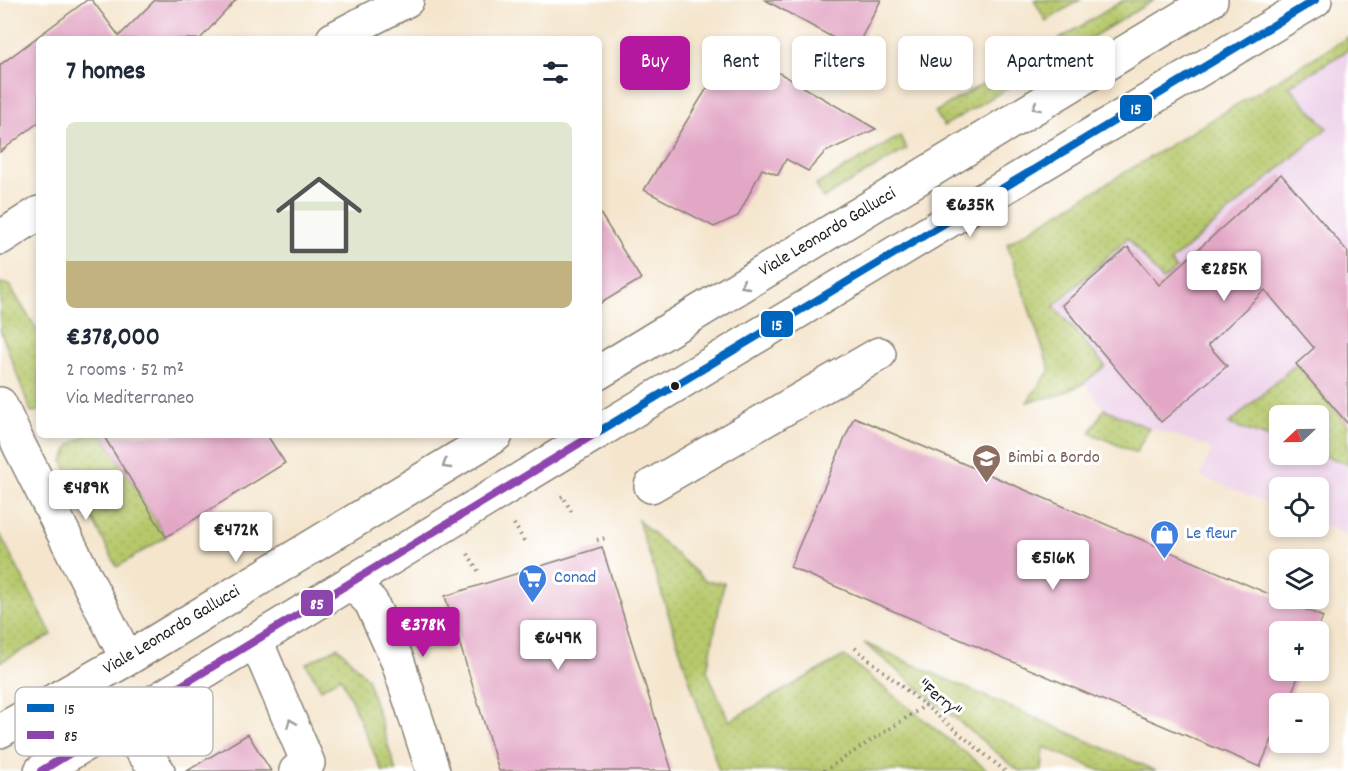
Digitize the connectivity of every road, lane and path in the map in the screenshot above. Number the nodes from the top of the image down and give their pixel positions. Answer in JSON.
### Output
{"nodes":[{"id":1,"x":407,"y":0,"type":"edge"},
{"id":2,"x":1211,"y":0,"type":"edge"},
{"id":3,"x":1315,"y":0,"type":"edge"},
{"id":4,"x":339,"y":36,"type":"edge"},
{"id":5,"x":36,"y":215,"type":"edge"},
{"id":6,"x":0,"y":238,"type":"edge"},
{"id":7,"x":879,"y":354,"type":"dead end"},
{"id":8,"x":602,"y":371,"type":"edge"},
{"id":9,"x":0,"y":404,"type":"edge"},
{"id":10,"x":602,"y":430,"type":"edge"},
{"id":11,"x":491,"y":438,"type":"edge"},
{"id":12,"x":588,"y":438,"type":"edge"},
{"id":13,"x":651,"y":486,"type":"dead end"},
{"id":14,"x":569,"y":506,"type":"dead end"},
{"id":15,"x":573,"y":514,"type":"dead end"},
{"id":16,"x":514,"y":525,"type":"dead end"},
{"id":17,"x":606,"y":538,"type":"dead end"},
{"id":18,"x":597,"y":540,"type":"dead end"},
{"id":19,"x":526,"y":544,"type":"dead end"},
{"id":20,"x":473,"y":565,"type":"dead end"},
{"id":21,"x":480,"y":574,"type":"dead end"},
{"id":22,"x":351,"y":582,"type":"junction"},
{"id":23,"x":256,"y":641,"type":"junction"},
{"id":24,"x":855,"y":648,"type":"dead end"},
{"id":25,"x":127,"y":659,"type":"junction"},
{"id":26,"x":78,"y":687,"type":"edge"},
{"id":27,"x":180,"y":687,"type":"edge"},
{"id":28,"x":926,"y":705,"type":"junction"},
{"id":29,"x":15,"y":722,"type":"edge"},
{"id":30,"x":0,"y":731,"type":"edge"},
{"id":31,"x":66,"y":756,"type":"edge"},
{"id":32,"x":147,"y":756,"type":"edge"},
{"id":33,"x":41,"y":771,"type":"edge"},
{"id":34,"x":158,"y":771,"type":"edge"},
{"id":35,"x":296,"y":771,"type":"edge"},
{"id":36,"x":433,"y":771,"type":"edge"},
{"id":37,"x":824,"y":771,"type":"edge"},
{"id":38,"x":1005,"y":771,"type":"edge"}],
"edges":[{"from":1,"to":4,"type":"street"},
{"from":2,"to":8,"type":"street","name":"Viale Leonardo Gallucci","one_way":true},
{"from":3,"to":10,"type":"street"},
{"from":5,"to":6,"type":"street"},
{"from":7,"to":13,"type":"street"},
{"from":9,"to":25,"type":"street"},
{"from":11,"to":25,"type":"street","name":"Viale Leonardo Gallucci","one_way":true},
{"from":12,"to":22,"type":"street"},
{"from":14,"to":15,"type":"path"},
{"from":16,"to":19,"type":"path"},
{"from":17,"to":18,"type":"path"},
{"from":20,"to":21,"type":"path"},
{"from":22,"to":23,"type":"street"},
{"from":22,"to":36,"type":"street"},
{"from":23,"to":27,"type":"street"},
{"from":35,"to":23,"type":"street","one_way":true},
{"from":24,"to":28,"type":"path","name":"\"Ferry\""},
{"from":25,"to":26,"type":"street","name":"Viale Leonardo Gallucci"},
{"from":28,"to":37,"type":"path"},
{"from":28,"to":38,"type":"path","name":"\"Ferry\""},
{"from":29,"to":30,"type":"street","name":"Viale Leonardo Gallucci"},
{"from":31,"to":33,"type":"street"},
{"from":32,"to":34,"type":"street"}]}
